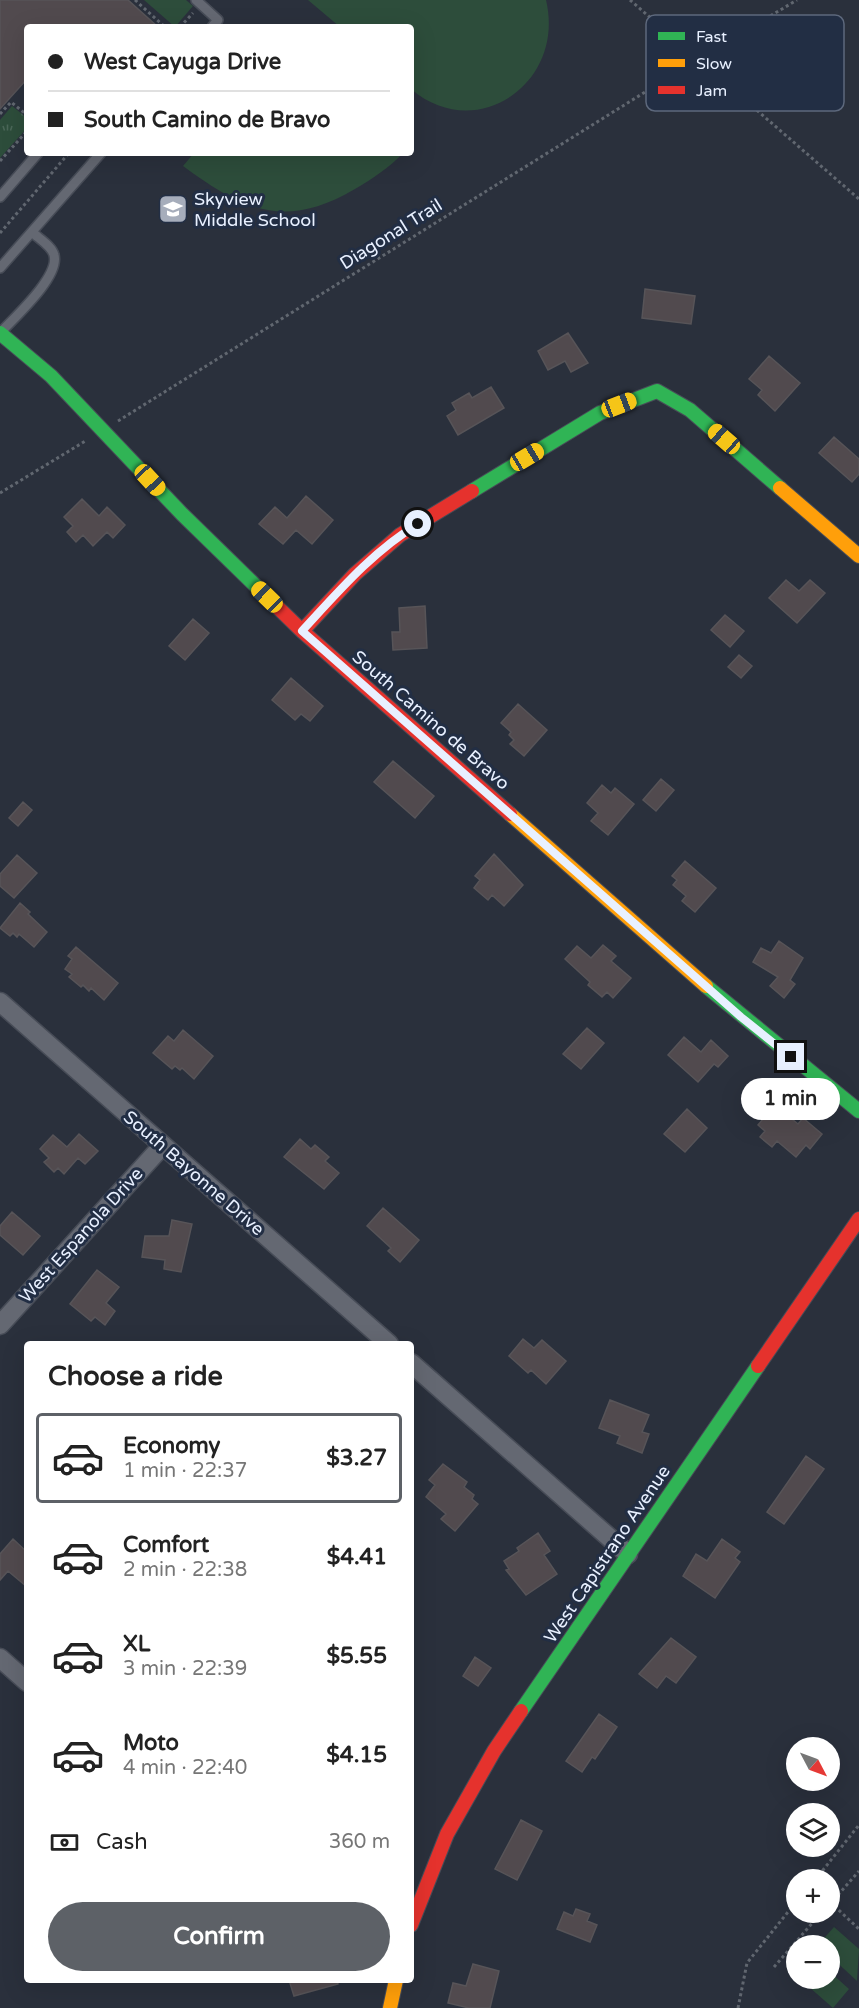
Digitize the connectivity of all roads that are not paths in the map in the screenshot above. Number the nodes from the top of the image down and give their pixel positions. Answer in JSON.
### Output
{"nodes":[{"id":1,"x":196,"y":0,"type":"edge"},
{"id":2,"x":215,"y":24,"type":"edge"},
{"id":3,"x":35,"y":156,"type":"edge"},
{"id":4,"x":98,"y":156,"type":"edge"},
{"id":5,"x":0,"y":197,"type":"edge"},
{"id":6,"x":32,"y":232,"type":"junction"},
{"id":7,"x":0,"y":268,"type":"edge"},
{"id":8,"x":0,"y":333,"type":"edge"},
{"id":9,"x":859,"y":556,"type":"edge"},
{"id":10,"x":302,"y":631,"type":"junction"},
{"id":11,"x":0,"y":1002,"type":"edge"},
{"id":12,"x":859,"y":1111,"type":"edge"},
{"id":13,"x":163,"y":1145,"type":"junction"},
{"id":14,"x":859,"y":1219,"type":"edge"},
{"id":15,"x":0,"y":1325,"type":"edge"},
{"id":16,"x":386,"y":1341,"type":"edge"},
{"id":17,"x":414,"y":1366,"type":"edge"},
{"id":18,"x":628,"y":1554,"type":"junction"},
{"id":19,"x":0,"y":1658,"type":"edge"},
{"id":20,"x":24,"y":1679,"type":"edge"},
{"id":21,"x":414,"y":1917,"type":"edge"},
{"id":22,"x":395,"y":1983,"type":"edge"},
{"id":23,"x":390,"y":2008,"type":"edge"}],
"edges":[{"from":1,"to":2,"type":"lane"},
{"from":3,"to":5,"type":"lane"},
{"from":4,"to":6,"type":"lane"},
{"from":6,"to":7,"type":"lane"},
{"from":6,"to":8,"type":"lane"},
{"from":8,"to":10,"type":"street","name":"South Camino de Bravo"},
{"from":9,"to":10,"type":"street"},
{"from":10,"to":12,"type":"street","name":"South Camino de Bravo"},
{"from":11,"to":13,"type":"street","name":"South Bayonne Drive"},
{"from":13,"to":15,"type":"street","name":"West Espanola Drive"},
{"from":13,"to":16,"type":"street","name":"South Bayonne Drive"},
{"from":14,"to":18,"type":"street","name":"West Capistrano Avenue"},
{"from":17,"to":18,"type":"street"},
{"from":18,"to":21,"type":"street","name":"West Capistrano Avenue"},
{"from":19,"to":20,"type":"street"},
{"from":22,"to":23,"type":"street"}]}
